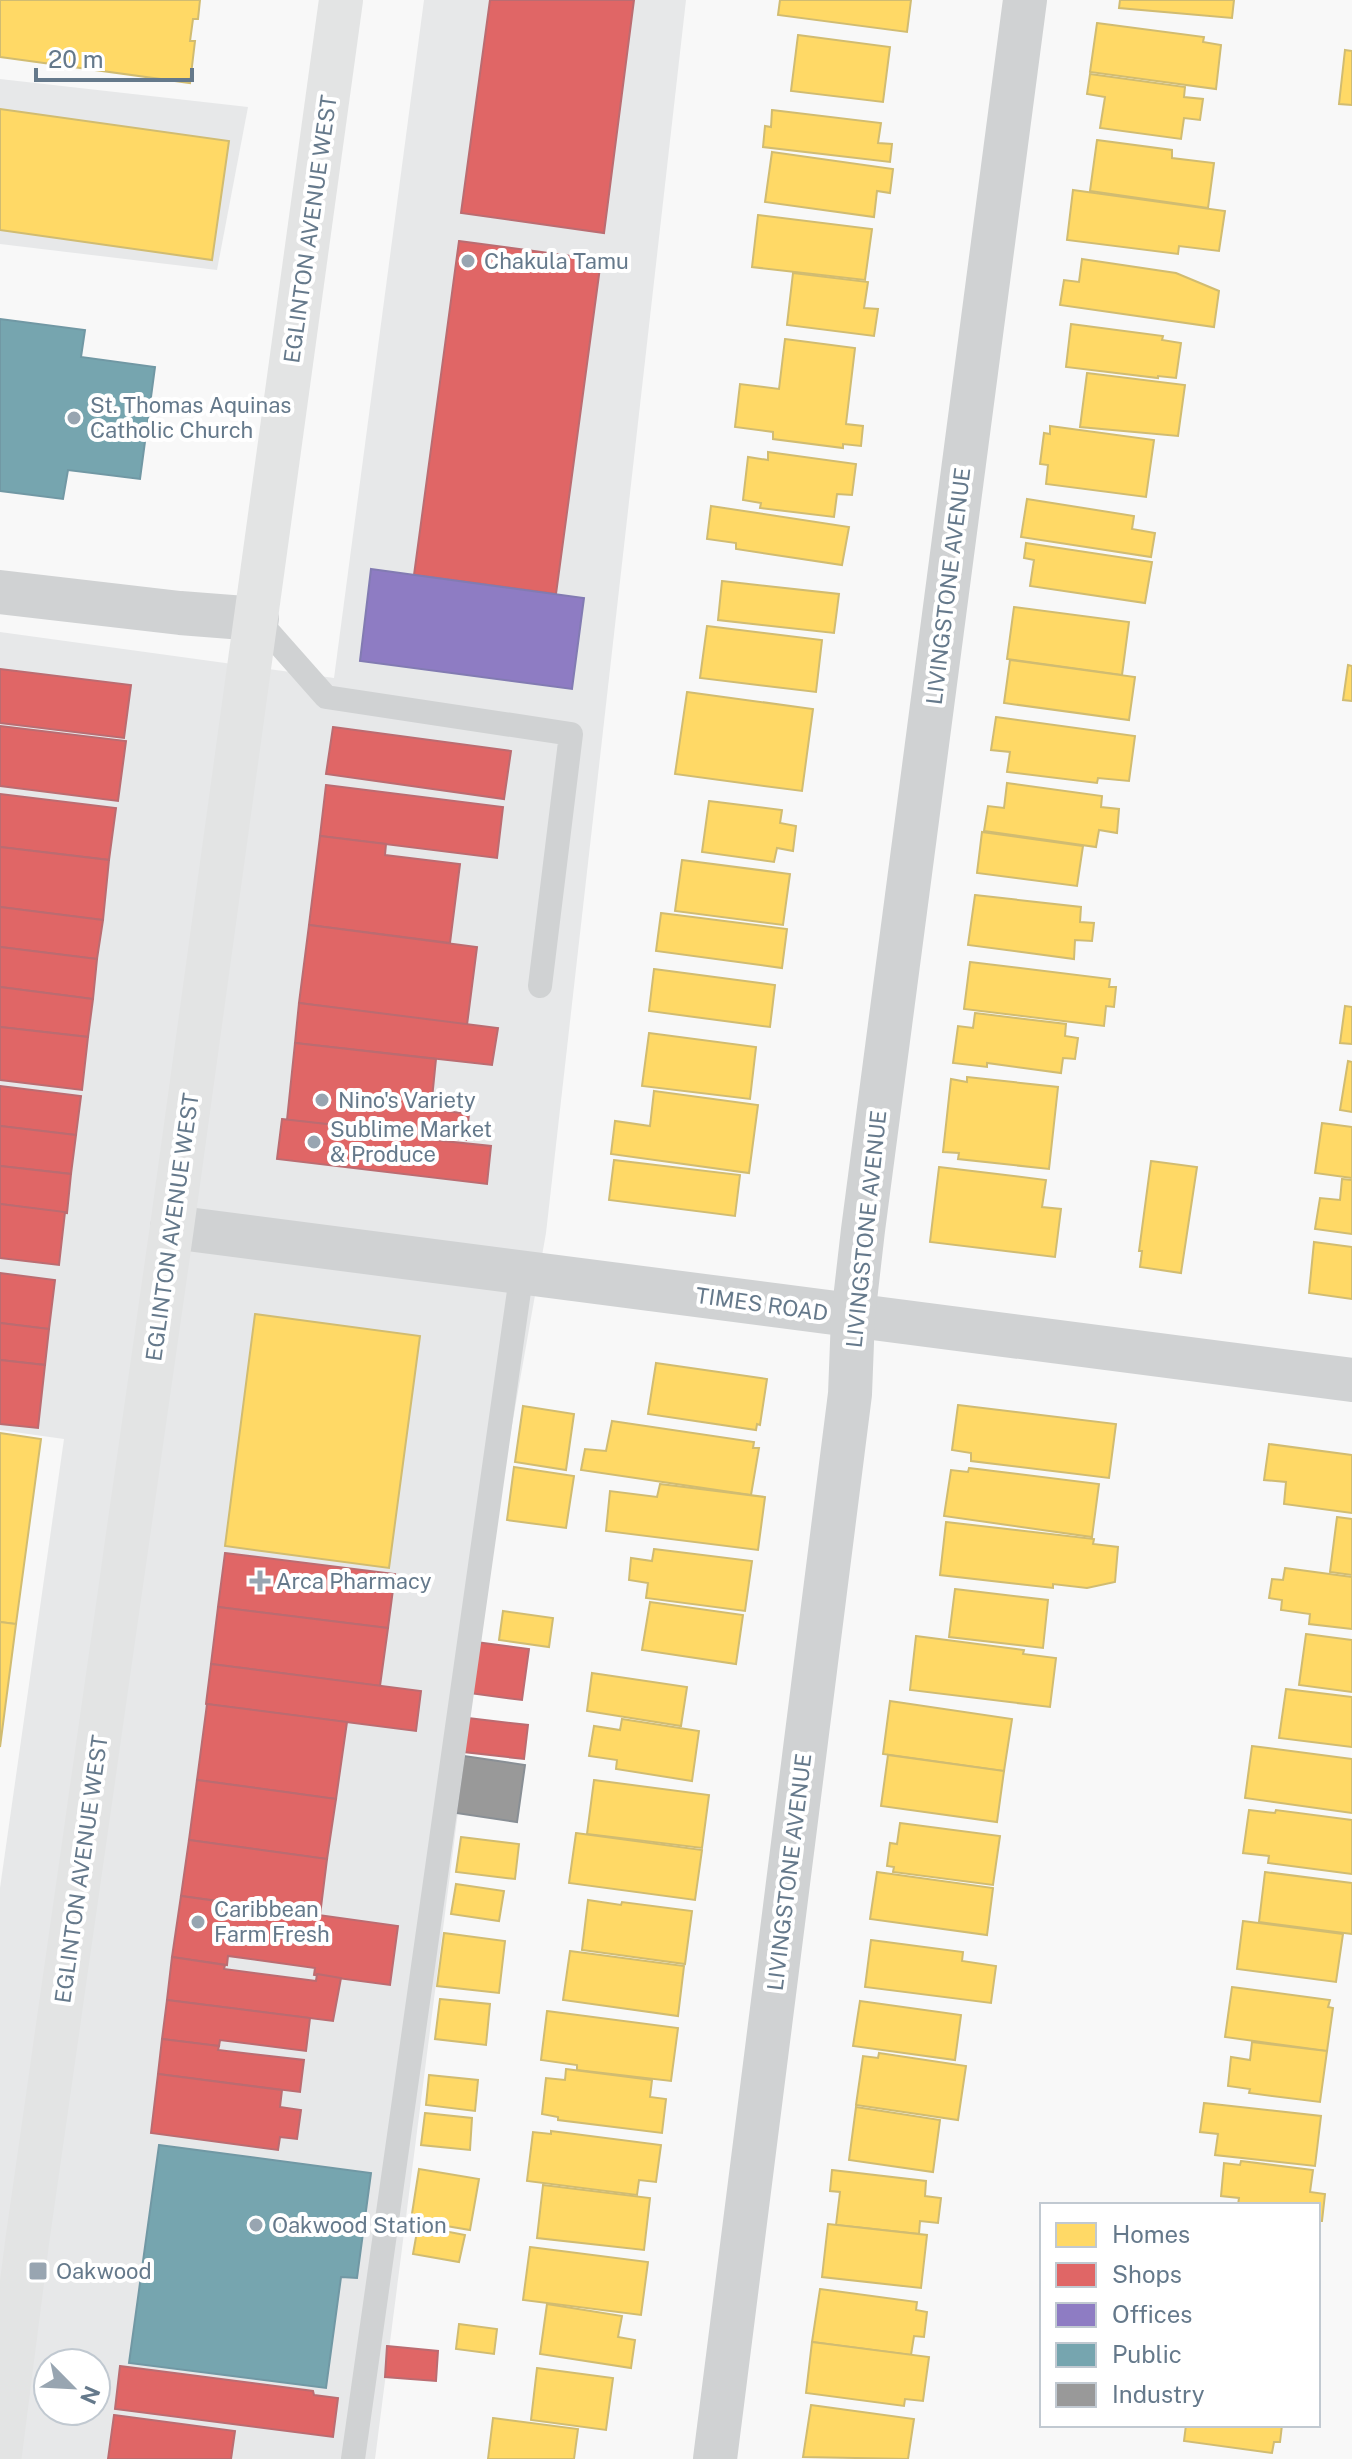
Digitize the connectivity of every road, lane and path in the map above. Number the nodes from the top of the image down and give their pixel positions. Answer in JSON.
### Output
{"nodes":[{"id":1,"x":341,"y":0,"type":"edge"},
{"id":2,"x":1025,"y":0,"type":"edge"},
{"id":3,"x":0,"y":592,"type":"edge"},
{"id":4,"x":257,"y":619,"type":"junction"},
{"id":5,"x":540,"y":986,"type":"dead end"},
{"id":6,"x":172,"y":1227,"type":"junction"},
{"id":7,"x":522,"y":1270,"type":"junction"},
{"id":8,"x":853,"y":1317,"type":"junction"},
{"id":9,"x":1352,"y":1380,"type":"edge"},
{"id":10,"x":0,"y":2454,"type":"edge"},
{"id":11,"x":353,"y":2459,"type":"edge"},
{"id":12,"x":715,"y":2459,"type":"edge"}],
"edges":[{"from":1,"to":4,"type":"main road","name":"EGLINTON AVENUE WEST"},
{"from":2,"to":8,"type":"street","name":"LIVINGSTONE AVENUE"},
{"from":3,"to":4,"type":"street"},
{"from":4,"to":5,"type":"lane"},
{"from":4,"to":6,"type":"main road","name":"EGLINTON AVENUE WEST"},
{"from":6,"to":7,"type":"street","name":"TIMES ROAD"},
{"from":6,"to":10,"type":"main road","name":"EGLINTON AVENUE WEST"},
{"from":7,"to":8,"type":"street","name":"TIMES ROAD"},
{"from":7,"to":11,"type":"lane"},
{"from":8,"to":9,"type":"street","name":"TIMES ROAD"},
{"from":8,"to":12,"type":"street","name":"LIVINGSTONE AVENUE"}]}
